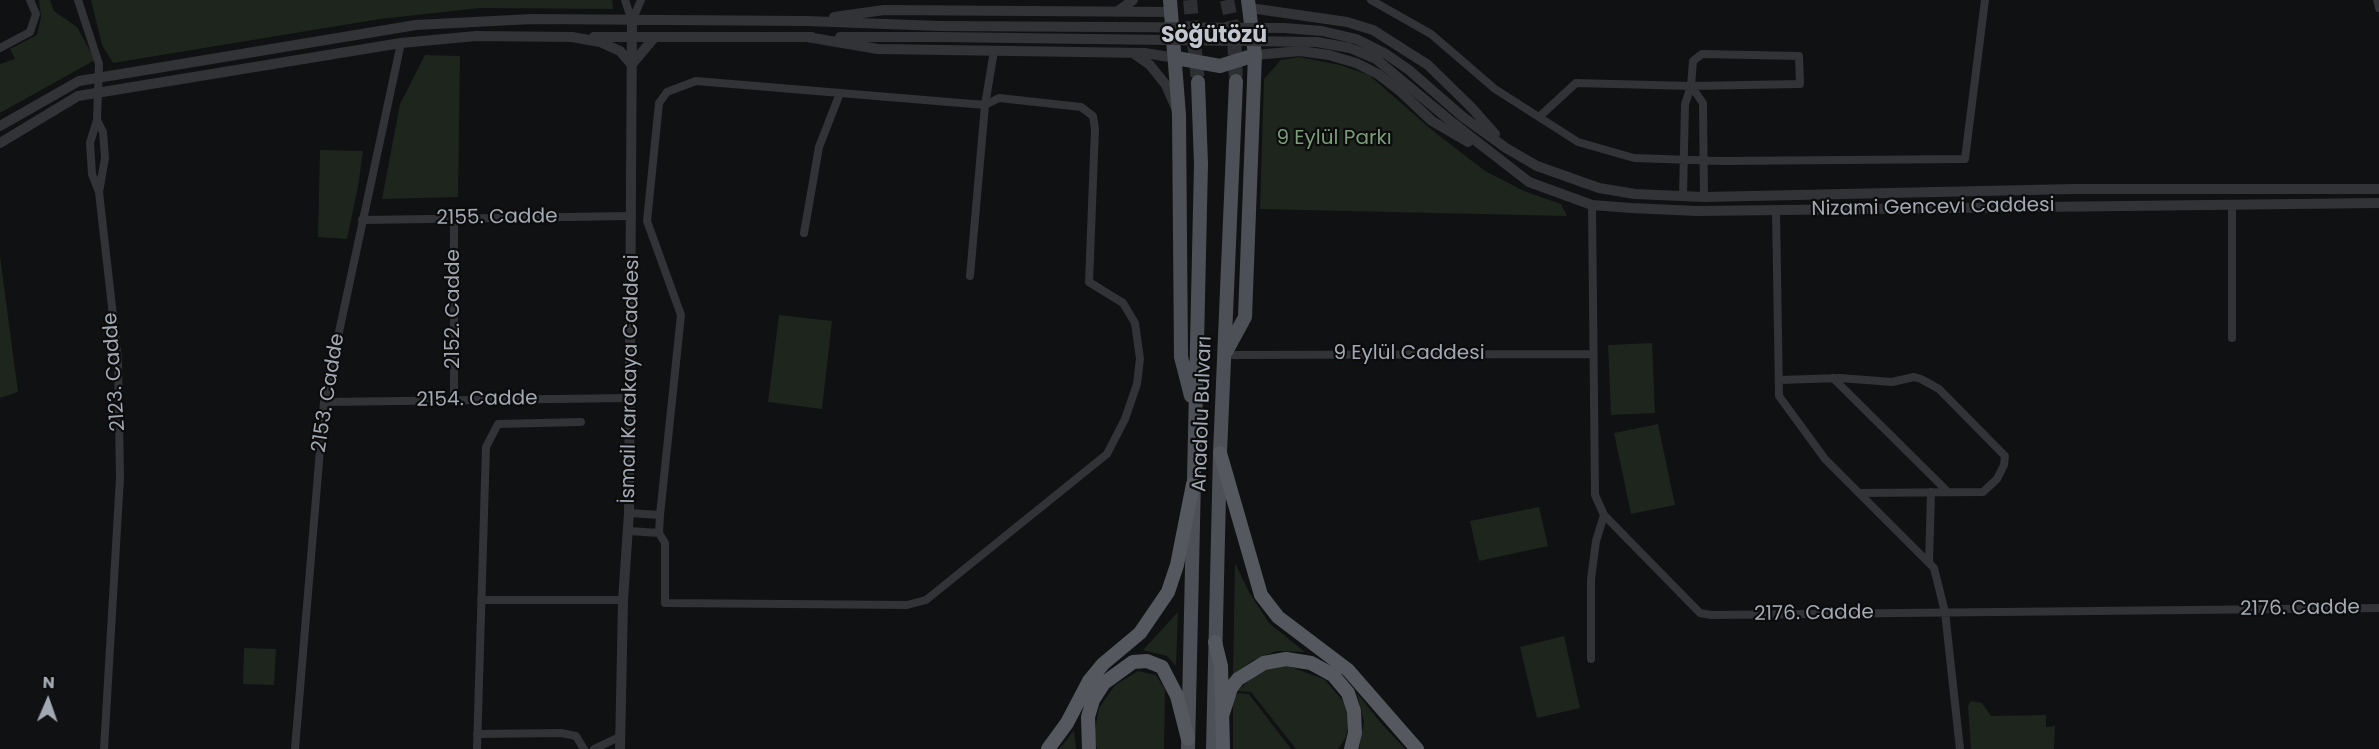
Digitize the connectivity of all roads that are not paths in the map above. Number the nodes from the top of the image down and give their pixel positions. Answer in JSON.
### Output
{"nodes":[{"id":1,"x":30,"y":0,"type":"edge"},
{"id":2,"x":78,"y":0,"type":"edge"},
{"id":3,"x":625,"y":0,"type":"edge"},
{"id":4,"x":641,"y":0,"type":"edge"},
{"id":5,"x":1133,"y":0,"type":"edge"},
{"id":6,"x":1184,"y":0,"type":"edge"},
{"id":7,"x":1371,"y":0,"type":"edge"},
{"id":8,"x":1985,"y":0,"type":"edge"},
{"id":9,"x":2377,"y":0,"type":"edge"},
{"id":10,"x":1246,"y":3,"type":"edge"},
{"id":11,"x":1171,"y":6,"type":"edge"},
{"id":12,"x":2379,"y":9,"type":"edge"},
{"id":13,"x":1116,"y":12,"type":"junction"},
{"id":14,"x":632,"y":21,"type":"junction"},
{"id":15,"x":806,"y":21,"type":"junction"},
{"id":16,"x":572,"y":37,"type":"junction"},
{"id":17,"x":807,"y":37,"type":"junction"},
{"id":18,"x":632,"y":38,"type":"junction"},
{"id":19,"x":654,"y":38,"type":"junction"},
{"id":20,"x":401,"y":43,"type":"junction"},
{"id":21,"x":0,"y":48,"type":"edge"},
{"id":22,"x":994,"y":51,"type":"junction"},
{"id":23,"x":1133,"y":53,"type":"junction"},
{"id":24,"x":1255,"y":55,"type":"junction"},
{"id":25,"x":1176,"y":58,"type":"junction"},
{"id":26,"x":632,"y":64,"type":"junction"},
{"id":27,"x":100,"y":76,"type":"junction"},
{"id":28,"x":1236,"y":81,"type":"tunnel mouth"},
{"id":29,"x":1198,"y":82,"type":"tunnel mouth"},
{"id":30,"x":1691,"y":86,"type":"junction"},
{"id":31,"x":99,"y":91,"type":"junction"},
{"id":32,"x":840,"y":93,"type":"junction"},
{"id":33,"x":985,"y":105,"type":"junction"},
{"id":34,"x":1179,"y":115,"type":"junction"},
{"id":35,"x":1539,"y":117,"type":"junction"},
{"id":36,"x":97,"y":120,"type":"junction"},
{"id":37,"x":0,"y":126,"type":"edge"},
{"id":38,"x":0,"y":143,"type":"edge"},
{"id":39,"x":1506,"y":148,"type":"junction"},
{"id":40,"x":1684,"y":160,"type":"junction"},
{"id":41,"x":1703,"y":160,"type":"junction"},
{"id":42,"x":1499,"y":161,"type":"junction"},
{"id":43,"x":2379,"y":189,"type":"edge"},
{"id":44,"x":99,"y":192,"type":"junction"},
{"id":45,"x":1683,"y":197,"type":"junction"},
{"id":46,"x":1704,"y":197,"type":"junction"},
{"id":47,"x":2379,"y":203,"type":"edge"},
{"id":48,"x":2232,"y":204,"type":"junction"},
{"id":49,"x":1592,"y":205,"type":"junction"},
{"id":50,"x":1776,"y":210,"type":"junction"},
{"id":51,"x":632,"y":216,"type":"junction"},
{"id":52,"x":454,"y":218,"type":"junction"},
{"id":53,"x":362,"y":220,"type":"junction"},
{"id":54,"x":804,"y":233,"type":"dead end"},
{"id":55,"x":970,"y":276,"type":"dead end"},
{"id":56,"x":2232,"y":338,"type":"dead end"},
{"id":57,"x":1593,"y":354,"type":"junction"},
{"id":58,"x":1225,"y":355,"type":"junction"},
{"id":59,"x":1833,"y":378,"type":"junction"},
{"id":60,"x":1779,"y":380,"type":"junction"},
{"id":61,"x":630,"y":398,"type":"junction"},
{"id":62,"x":454,"y":399,"type":"junction"},
{"id":63,"x":324,"y":402,"type":"junction"},
{"id":64,"x":1195,"y":416,"type":"junction"},
{"id":65,"x":582,"y":422,"type":"dead end"},
{"id":66,"x":1220,"y":453,"type":"junction"},
{"id":67,"x":1193,"y":484,"type":"junction"},
{"id":68,"x":1930,"y":492,"type":"junction"},
{"id":69,"x":1948,"y":492,"type":"junction"},
{"id":70,"x":1858,"y":493,"type":"junction"},
{"id":71,"x":629,"y":513,"type":"junction"},
{"id":72,"x":660,"y":515,"type":"junction"},
{"id":73,"x":1604,"y":515,"type":"junction"},
{"id":74,"x":628,"y":531,"type":"junction"},
{"id":75,"x":659,"y":533,"type":"junction"},
{"id":76,"x":1929,"y":563,"type":"junction"},
{"id":77,"x":481,"y":600,"type":"junction"},
{"id":78,"x":623,"y":600,"type":"junction"},
{"id":79,"x":2379,"y":608,"type":"edge"},
{"id":80,"x":1945,"y":612,"type":"junction"},
{"id":81,"x":1215,"y":642,"type":"junction"},
{"id":82,"x":1591,"y":659,"type":"dead end"},
{"id":83,"x":1223,"y":713,"type":"junction"},
{"id":84,"x":477,"y":734,"type":"junction"},
{"id":85,"x":619,"y":737,"type":"junction"},
{"id":86,"x":1188,"y":744,"type":"edge"},
{"id":87,"x":104,"y":749,"type":"edge"},
{"id":88,"x":295,"y":749,"type":"edge"},
{"id":89,"x":477,"y":749,"type":"edge"},
{"id":90,"x":585,"y":749,"type":"edge"},
{"id":91,"x":594,"y":749,"type":"edge"},
{"id":92,"x":618,"y":749,"type":"edge"},
{"id":93,"x":1048,"y":749,"type":"edge"},
{"id":94,"x":1089,"y":749,"type":"edge"},
{"id":95,"x":1213,"y":749,"type":"edge"},
{"id":96,"x":1223,"y":749,"type":"edge"},
{"id":97,"x":1351,"y":749,"type":"edge"},
{"id":98,"x":1417,"y":749,"type":"edge"},
{"id":99,"x":1959,"y":749,"type":"edge"}],
"edges":[{"from":1,"to":21,"type":"street"},
{"from":2,"to":27,"type":"street","name":"2123. Cadde"},
{"from":3,"to":14,"type":"street","name":"İsmail Karakaya Caddesi"},
{"from":4,"to":14,"type":"street","name":"İsmail Karakaya Caddesi"},
{"from":5,"to":13,"type":"street"},
{"from":6,"to":11,"type":"main road"},
{"from":7,"to":35,"type":"street"},
{"from":8,"to":41,"type":"street"},
{"from":9,"to":12,"type":"street"},
{"from":10,"to":24,"type":"main road"},
{"from":10,"to":39,"type":"street","name":"Nizami Gencevi Caddesi"},
{"from":11,"to":13,"type":"street"},
{"from":11,"to":25,"type":"main road"},
{"from":13,"to":15,"type":"street"},
{"from":14,"to":15,"type":"street"},
{"from":14,"to":18,"type":"street","name":"İsmail Karakaya Caddesi"},
{"from":14,"to":27,"type":"street"},
{"from":15,"to":39,"type":"street","name":"Nizami Gencevi Caddesi","bridge":true},
{"from":16,"to":18,"type":"street"},
{"from":16,"to":20,"type":"street"},
{"from":16,"to":26,"type":"street"},
{"from":17,"to":19,"type":"street"},
{"from":17,"to":22,"type":"street"},
{"from":17,"to":42,"type":"street","name":"Nizami Gencevi Caddesi","bridge":true},
{"from":18,"to":19,"type":"street"},
{"from":18,"to":26,"type":"street","name":"İsmail Karakaya Caddesi"},
{"from":19,"to":26,"type":"street"},
{"from":20,"to":31,"type":"street"},
{"from":20,"to":53,"type":"street","name":"2153. Cadde"},
{"from":22,"to":23,"type":"street"},
{"from":22,"to":33,"type":"street"},
{"from":23,"to":25,"type":"street"},
{"from":23,"to":34,"type":"street"},
{"from":24,"to":25,"type":"main road"},
{"from":24,"to":42,"type":"street","name":"Nizami Gencevi Caddesi"},
{"from":24,"to":58,"type":"main road"},
{"from":25,"to":34,"type":"main road"},
{"from":26,"to":51,"type":"street","name":"İsmail Karakaya Caddesi"},
{"from":27,"to":31,"type":"street","name":"2123. Cadde"},
{"from":27,"to":37,"type":"street"},
{"from":28,"to":58,"type":"main road","name":"Anadolu Bulvarı"},
{"from":29,"to":64,"type":"main road","name":"Anadolu Bulvarı"},
{"from":30,"to":30,"type":"street"},
{"from":30,"to":35,"type":"street"},
{"from":30,"to":40,"type":"street"},
{"from":30,"to":41,"type":"street"},
{"from":31,"to":36,"type":"street","name":"2123. Cadde"},
{"from":31,"to":38,"type":"street"},
{"from":32,"to":33,"type":"street"},
{"from":32,"to":54,"type":"street"},
{"from":32,"to":72,"type":"street"},
{"from":33,"to":55,"type":"street"},
{"from":33,"to":75,"type":"street"},
{"from":34,"to":64,"type":"main road"},
{"from":35,"to":40,"type":"street"},
{"from":36,"to":44,"type":"street","name":"2123. Cadde"},
{"from":36,"to":44,"type":"street"},
{"from":39,"to":45,"type":"street","name":"Nizami Gencevi Caddesi"},
{"from":40,"to":41,"type":"street"},
{"from":40,"to":45,"type":"street"},
{"from":41,"to":46,"type":"street"},
{"from":42,"to":49,"type":"street","name":"Nizami Gencevi Caddesi"},
{"from":43,"to":46,"type":"street","name":"Nizami Gencevi Caddesi"},
{"from":44,"to":87,"type":"street","name":"2123. Cadde"},
{"from":45,"to":46,"type":"street","name":"Nizami Gencevi Caddesi"},
{"from":47,"to":48,"type":"street","name":"Nizami Gencevi Caddesi"},
{"from":48,"to":50,"type":"street","name":"Nizami Gencevi Caddesi"},
{"from":48,"to":56,"type":"street"},
{"from":49,"to":50,"type":"street","name":"Nizami Gencevi Caddesi"},
{"from":49,"to":57,"type":"street","name":"2176. Cadde"},
{"from":50,"to":60,"type":"street"},
{"from":51,"to":52,"type":"street","name":"2155. Cadde"},
{"from":51,"to":61,"type":"street","name":"İsmail Karakaya Caddesi"},
{"from":52,"to":53,"type":"street","name":"2155. Cadde"},
{"from":52,"to":62,"type":"street","name":"2152. Cadde"},
{"from":53,"to":63,"type":"street","name":"2153. Cadde"},
{"from":57,"to":58,"type":"street","name":"9 Eylül Caddesi"},
{"from":57,"to":73,"type":"street","name":"2176. Cadde"},
{"from":58,"to":66,"type":"main road","name":"Anadolu Bulvarı"},
{"from":59,"to":60,"type":"street"},
{"from":59,"to":69,"type":"street"},
{"from":59,"to":69,"type":"street"},
{"from":60,"to":70,"type":"street"},
{"from":61,"to":62,"type":"street","name":"2154. Cadde"},
{"from":61,"to":71,"type":"street","name":"İsmail Karakaya Caddesi"},
{"from":62,"to":63,"type":"street","name":"2154. Cadde"},
{"from":63,"to":88,"type":"street","name":"2153. Cadde"},
{"from":64,"to":67,"type":"main road","name":"Anadolu Bulvarı"},
{"from":65,"to":77,"type":"street"},
{"from":66,"to":81,"type":"main road","name":"Anadolu Bulvarı"},
{"from":66,"to":98,"type":"highway"},
{"from":67,"to":86,"type":"main road","name":"Anadolu Bulvarı"},
{"from":67,"to":93,"type":"highway"},
{"from":68,"to":69,"type":"street"},
{"from":68,"to":70,"type":"street"},
{"from":68,"to":76,"type":"street"},
{"from":70,"to":76,"type":"street"},
{"from":71,"to":72,"type":"street"},
{"from":71,"to":74,"type":"street","name":"İsmail Karakaya Caddesi"},
{"from":72,"to":75,"type":"street"},
{"from":73,"to":80,"type":"street","name":"2176. Cadde"},
{"from":73,"to":82,"type":"street"},
{"from":74,"to":75,"type":"street"},
{"from":74,"to":78,"type":"street","name":"İsmail Karakaya Caddesi"},
{"from":76,"to":80,"type":"street"},
{"from":77,"to":78,"type":"street"},
{"from":77,"to":84,"type":"street"},
{"from":78,"to":85,"type":"street","name":"İsmail Karakaya Caddesi"},
{"from":79,"to":80,"type":"street","name":"2176. Cadde"},
{"from":80,"to":99,"type":"street"},
{"from":81,"to":83,"type":"highway"},
{"from":81,"to":95,"type":"main road","name":"Anadolu Bulvarı"},
{"from":83,"to":96,"type":"highway"},
{"from":83,"to":97,"type":"highway"},
{"from":84,"to":89,"type":"street"},
{"from":84,"to":90,"type":"street"},
{"from":85,"to":91,"type":"street"},
{"from":85,"to":92,"type":"street","name":"İsmail Karakaya Caddesi"},
{"from":86,"to":94,"type":"highway"}]}
